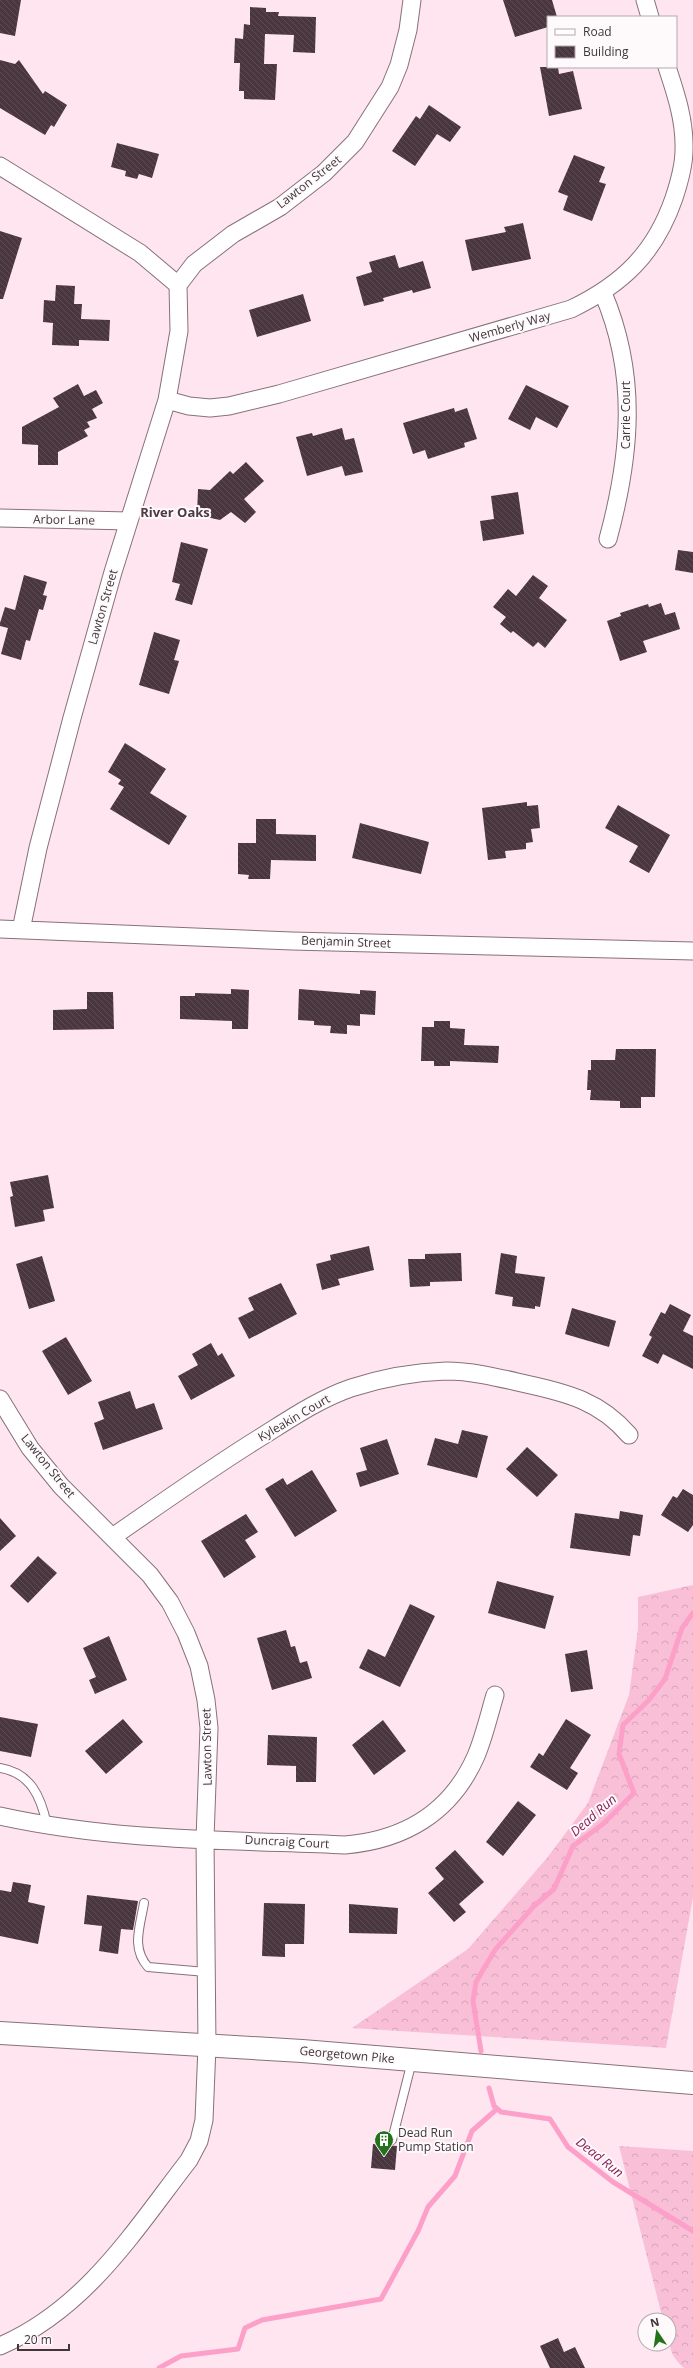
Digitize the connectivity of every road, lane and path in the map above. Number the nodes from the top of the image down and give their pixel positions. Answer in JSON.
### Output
{"nodes":[{"id":1,"x":412,"y":0,"type":"edge"},
{"id":2,"x":645,"y":0,"type":"edge"},
{"id":3,"x":650,"y":16,"type":"edge"},
{"id":4,"x":667,"y":68,"type":"edge"},
{"id":5,"x":688,"y":137,"type":"edge"},
{"id":6,"x":0,"y":166,"type":"edge"},
{"id":7,"x":178,"y":285,"type":"junction"},
{"id":8,"x":603,"y":293,"type":"junction"},
{"id":9,"x":167,"y":400,"type":"junction"},
{"id":10,"x":0,"y":518,"type":"edge"},
{"id":11,"x":129,"y":521,"type":"junction"},
{"id":12,"x":608,"y":539,"type":"dead end"},
{"id":13,"x":0,"y":929,"type":"edge"},
{"id":14,"x":21,"y":930,"type":"junction"},
{"id":15,"x":693,"y":951,"type":"edge"},
{"id":16,"x":2,"y":1408,"type":"edge"},
{"id":17,"x":629,"y":1435,"type":"dead end"},
{"id":18,"x":114,"y":1536,"type":"junction"},
{"id":19,"x":495,"y":1695,"type":"dead end"},
{"id":20,"x":0,"y":1768,"type":"edge"},
{"id":21,"x":0,"y":1816,"type":"edge"},
{"id":22,"x":47,"y":1825,"type":"junction"},
{"id":23,"x":205,"y":1839,"type":"junction"},
{"id":24,"x":144,"y":1903,"type":"dead end"},
{"id":25,"x":206,"y":1972,"type":"junction"},
{"id":26,"x":0,"y":2033,"type":"edge"},
{"id":27,"x":207,"y":2046,"type":"junction"},
{"id":28,"x":412,"y":2060,"type":"junction"},
{"id":29,"x":693,"y":2083,"type":"edge"},
{"id":30,"x":392,"y":2140,"type":"dead end"},
{"id":31,"x":0,"y":2346,"type":"edge"}],
"edges":[{"from":1,"to":7,"type":"street","name":"Lawton Street"},
{"from":2,"to":3,"type":"street"},
{"from":4,"to":5,"type":"street","name":"Wemberly Way"},
{"from":5,"to":8,"type":"street","name":"Wemberly Way"},
{"from":6,"to":7,"type":"street"},
{"from":7,"to":9,"type":"street","name":"Lawton Street"},
{"from":8,"to":9,"type":"street","name":"Wemberly Way"},
{"from":8,"to":12,"type":"street","name":"Carrie Court"},
{"from":9,"to":11,"type":"street","name":"Lawton Street"},
{"from":10,"to":11,"type":"street","name":"Arbor Lane"},
{"from":11,"to":14,"type":"street","name":"Lawton Street"},
{"from":13,"to":14,"type":"street","name":"Benjamin Street"},
{"from":14,"to":15,"type":"street","name":"Benjamin Street"},
{"from":16,"to":18,"type":"street","name":"Lawton Street"},
{"from":17,"to":18,"type":"street","name":"Kyleakin Court"},
{"from":18,"to":23,"type":"street","name":"Lawton Street"},
{"from":19,"to":23,"type":"street","name":"Duncraig Court"},
{"from":20,"to":22,"type":"lane"},
{"from":21,"to":22,"type":"street","name":"Duncraig Court"},
{"from":22,"to":23,"type":"street","name":"Duncraig Court"},
{"from":23,"to":25,"type":"street","name":"Lawton Street"},
{"from":24,"to":25,"type":"lane"},
{"from":25,"to":27,"type":"street","name":"Lawton Street"},
{"from":26,"to":27,"type":"main road","name":"Georgetown Pike"},
{"from":27,"to":28,"type":"main road","name":"Georgetown Pike"},
{"from":27,"to":31,"type":"street","name":"Lawton Street"},
{"from":28,"to":29,"type":"main road","name":"Georgetown Pike"},
{"from":28,"to":30,"type":"lane"}]}
